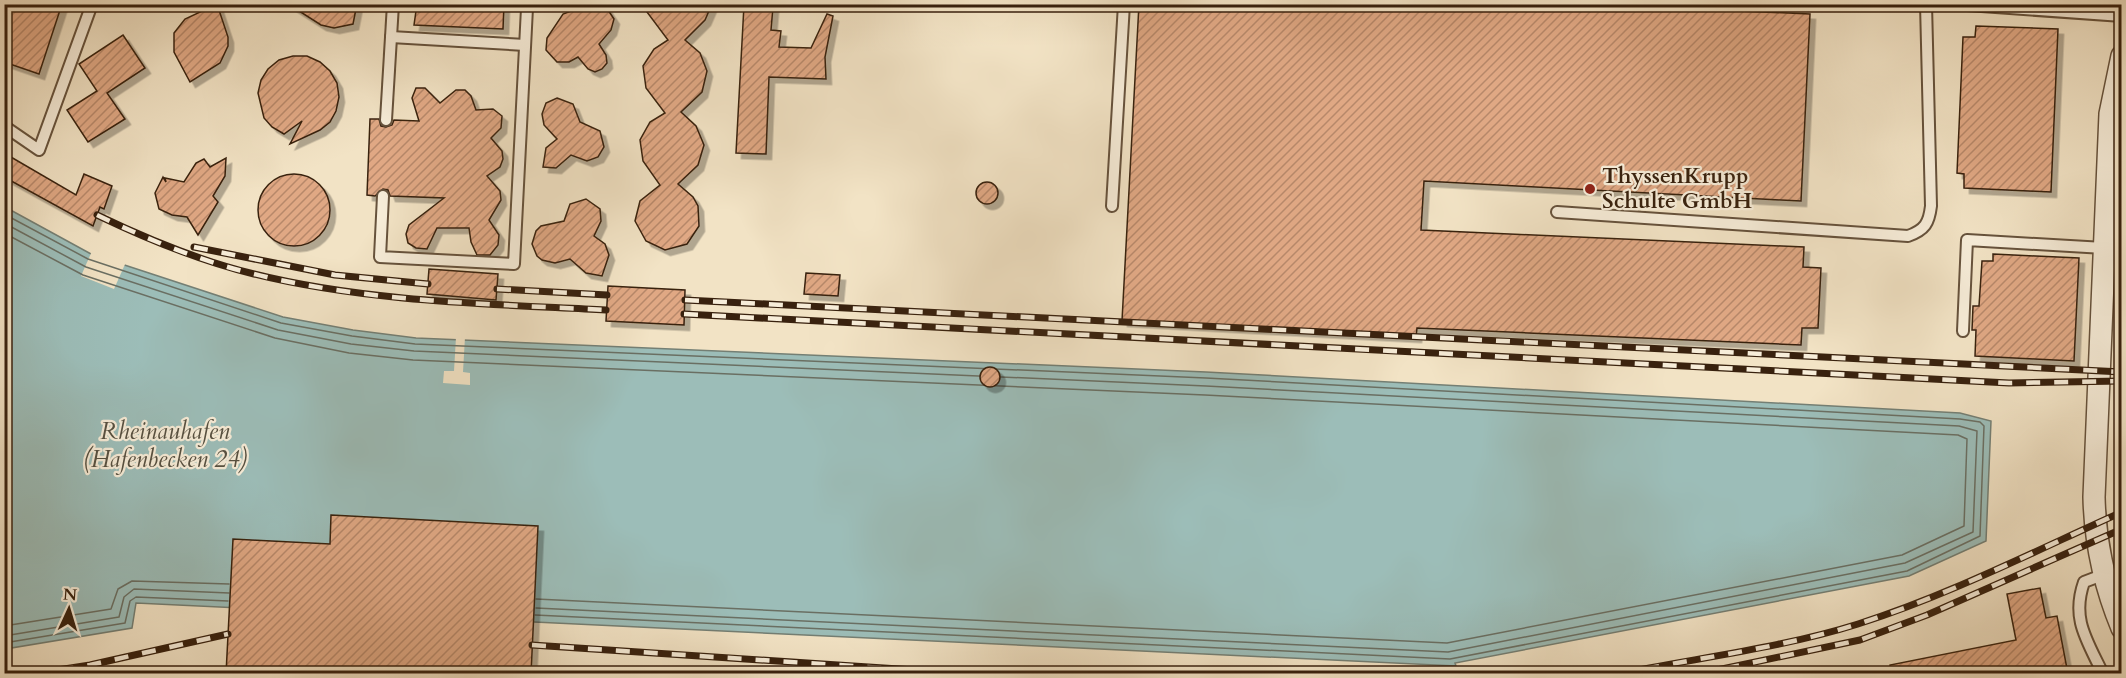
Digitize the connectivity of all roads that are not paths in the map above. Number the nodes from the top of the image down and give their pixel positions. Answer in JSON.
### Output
{"nodes":[{"id":1,"x":92,"y":4,"type":"edge"},
{"id":2,"x":393,"y":4,"type":"edge"},
{"id":3,"x":525,"y":4,"type":"edge"},
{"id":4,"x":1125,"y":4,"type":"edge"},
{"id":5,"x":1926,"y":4,"type":"edge"},
{"id":6,"x":1953,"y":4,"type":"edge"},
{"id":7,"x":2121,"y":16,"type":"edge"},
{"id":8,"x":391,"y":37,"type":"junction"},
{"id":9,"x":525,"y":45,"type":"junction"},
{"id":10,"x":2121,"y":56,"type":"edge"},
{"id":11,"x":386,"y":120,"type":"dead end"},
{"id":12,"x":4,"y":126,"type":"edge"},
{"id":13,"x":383,"y":196,"type":"dead end"},
{"id":14,"x":1112,"y":206,"type":"dead end"},
{"id":15,"x":1557,"y":212,"type":"dead end"},
{"id":16,"x":2104,"y":248,"type":"junction"},
{"id":17,"x":1963,"y":331,"type":"dead end"},
{"id":18,"x":2105,"y":574,"type":"junction"},
{"id":19,"x":2121,"y":628,"type":"edge"},
{"id":20,"x":2103,"y":674,"type":"edge"}],
"edges":[{"from":1,"to":12,"type":"lane"},
{"from":2,"to":8,"type":"lane"},
{"from":3,"to":9,"type":"lane"},
{"from":4,"to":14,"type":"lane"},
{"from":5,"to":15,"type":"lane"},
{"from":6,"to":7,"type":"lane"},
{"from":8,"to":9,"type":"lane"},
{"from":8,"to":11,"type":"lane"},
{"from":9,"to":13,"type":"lane"},
{"from":10,"to":16,"type":"street"},
{"from":16,"to":17,"type":"lane"},
{"from":16,"to":18,"type":"street"},
{"from":18,"to":19,"type":"street"},
{"from":18,"to":20,"type":"lane"}]}
